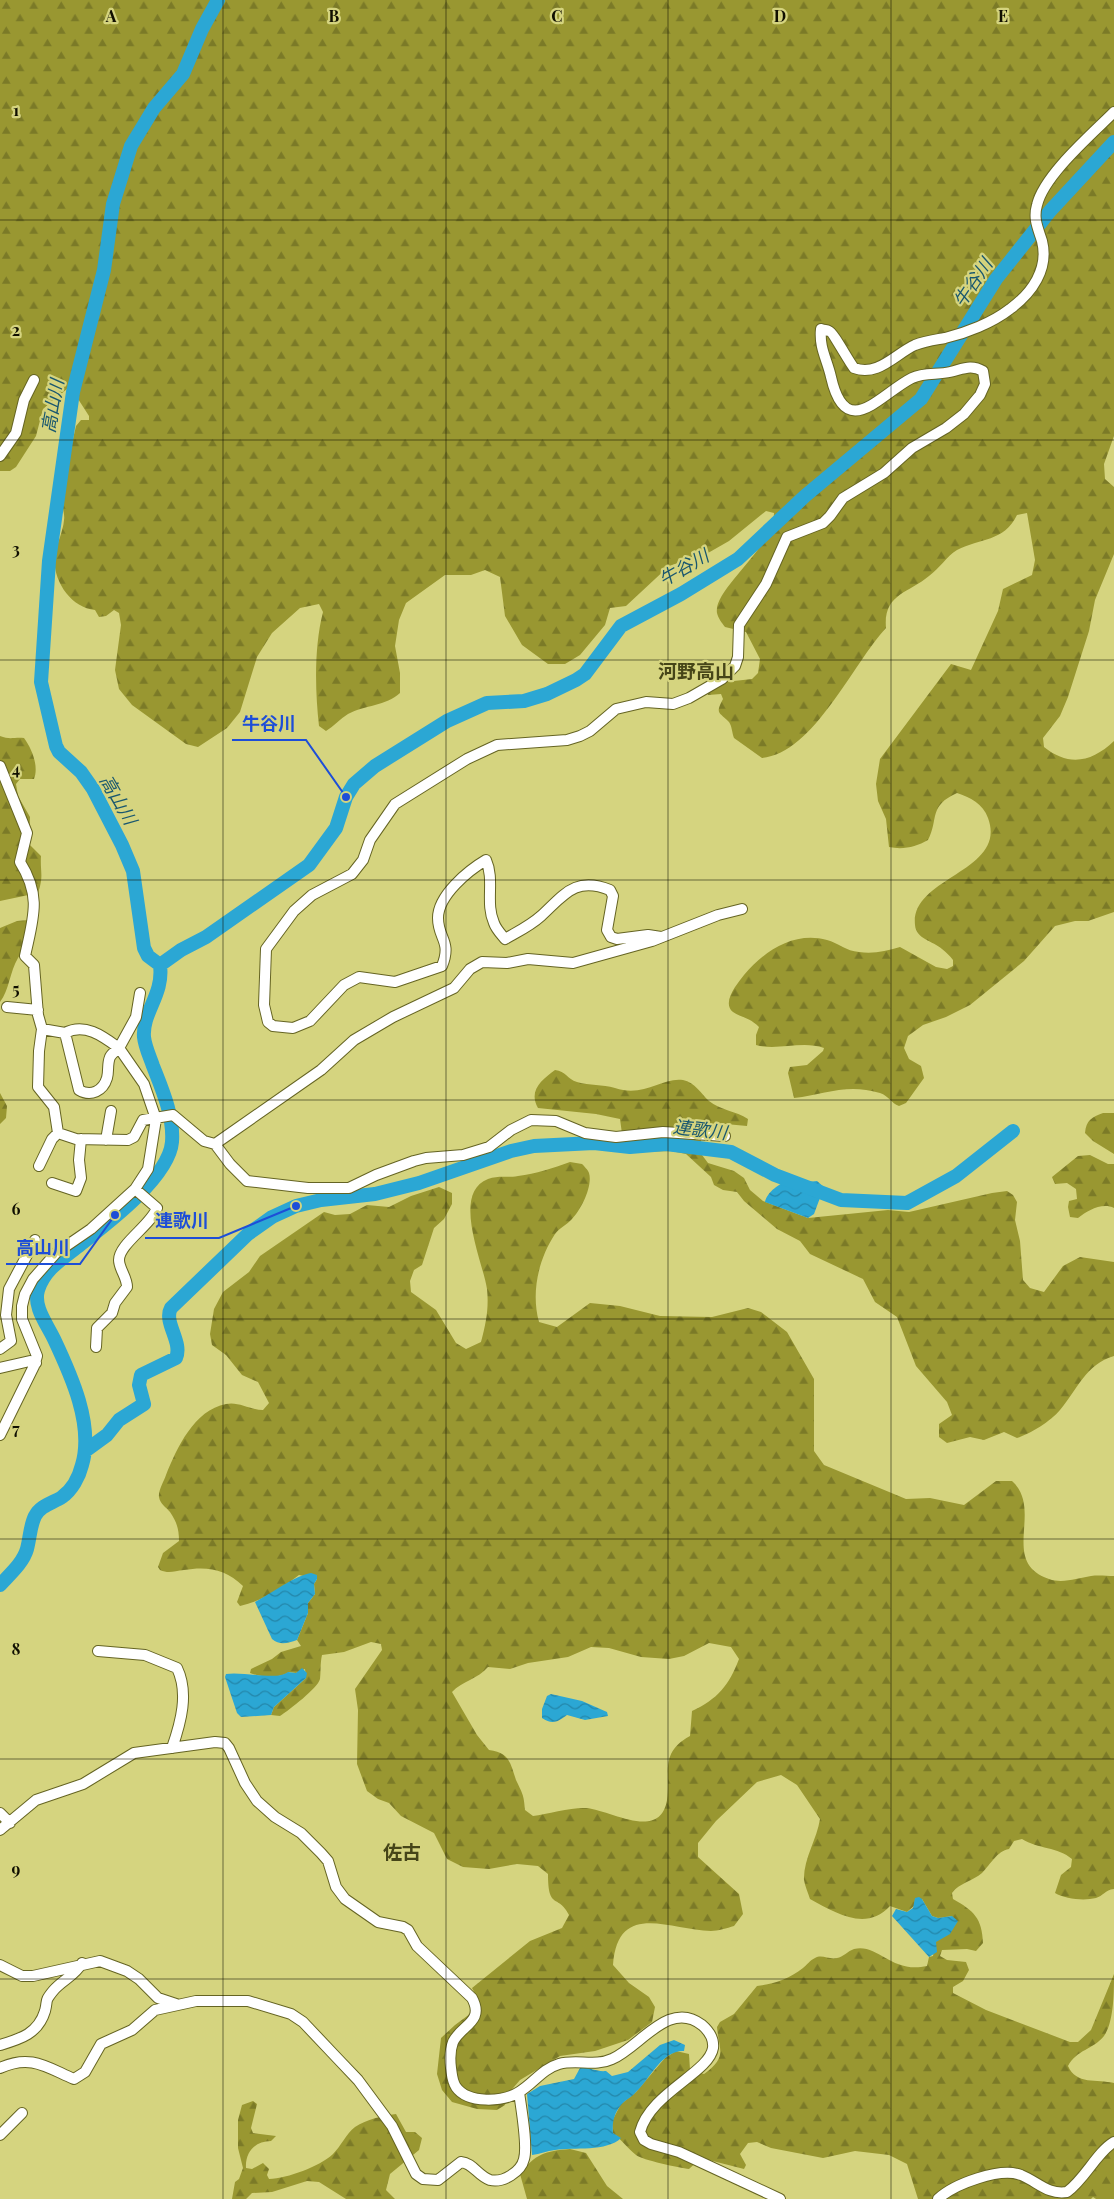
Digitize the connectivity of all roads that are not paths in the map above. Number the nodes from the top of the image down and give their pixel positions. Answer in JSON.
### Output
{"nodes":[{"id":1,"x":1114,"y":112,"type":"edge"},
{"id":2,"x":34,"y":380,"type":"dead end"},
{"id":3,"x":0,"y":456,"type":"edge"},
{"id":4,"x":0,"y":766,"type":"edge"},
{"id":5,"x":742,"y":909,"type":"dead end"},
{"id":6,"x":661,"y":938,"type":"junction"},
{"id":7,"x":140,"y":992,"type":"dead end"},
{"id":8,"x":8,"y":1007,"type":"dead end"},
{"id":9,"x":38,"y":1010,"type":"junction"},
{"id":10,"x":42,"y":1029,"type":"junction"},
{"id":11,"x":66,"y":1032,"type":"junction"},
{"id":12,"x":119,"y":1048,"type":"junction"},
{"id":13,"x":111,"y":1111,"type":"dead end"},
{"id":14,"x":156,"y":1119,"type":"junction"},
{"id":15,"x":58,"y":1133,"type":"junction"},
{"id":16,"x":725,"y":1136,"type":"dead end"},
{"id":17,"x":81,"y":1139,"type":"junction"},
{"id":18,"x":106,"y":1140,"type":"junction"},
{"id":19,"x":215,"y":1144,"type":"junction"},
{"id":20,"x":39,"y":1166,"type":"dead end"},
{"id":21,"x":52,"y":1183,"type":"dead end"},
{"id":22,"x":138,"y":1192,"type":"junction"},
{"id":23,"x":35,"y":1240,"type":"dead end"},
{"id":24,"x":96,"y":1347,"type":"dead end"},
{"id":25,"x":0,"y":1349,"type":"edge"},
{"id":26,"x":36,"y":1362,"type":"junction"},
{"id":27,"x":0,"y":1368,"type":"edge"},
{"id":28,"x":0,"y":1435,"type":"edge"},
{"id":29,"x":98,"y":1650,"type":"dead end"},
{"id":30,"x":172,"y":1748,"type":"junction"},
{"id":31,"x":0,"y":1814,"type":"edge"},
{"id":32,"x":10,"y":1822,"type":"junction"},
{"id":33,"x":0,"y":1830,"type":"edge"},
{"id":34,"x":82,"y":1963,"type":"junction"},
{"id":35,"x":0,"y":1965,"type":"edge"},
{"id":36,"x":180,"y":2005,"type":"junction"},
{"id":37,"x":0,"y":2045,"type":"edge"},
{"id":38,"x":0,"y":2068,"type":"edge"},
{"id":39,"x":519,"y":2092,"type":"junction"},
{"id":40,"x":22,"y":2113,"type":"dead end"},
{"id":41,"x":0,"y":2135,"type":"edge"},
{"id":42,"x":1114,"y":2142,"type":"edge"},
{"id":43,"x":780,"y":2199,"type":"edge"},
{"id":44,"x":938,"y":2199,"type":"edge"}],
"edges":[{"from":1,"to":6,"type":"street"},
{"from":2,"to":3,"type":"street"},
{"from":4,"to":9,"type":"street"},
{"from":5,"to":6,"type":"street"},
{"from":6,"to":19,"type":"street"},
{"from":7,"to":12,"type":"street"},
{"from":8,"to":9,"type":"street"},
{"from":9,"to":10,"type":"street"},
{"from":10,"to":11,"type":"street"},
{"from":10,"to":15,"type":"street"},
{"from":11,"to":12,"type":"street"},
{"from":11,"to":12,"type":"street"},
{"from":12,"to":14,"type":"street"},
{"from":13,"to":18,"type":"street"},
{"from":14,"to":18,"type":"street"},
{"from":14,"to":19,"type":"street"},
{"from":14,"to":22,"type":"street"},
{"from":15,"to":17,"type":"street"},
{"from":15,"to":20,"type":"street"},
{"from":16,"to":19,"type":"street"},
{"from":17,"to":18,"type":"street"},
{"from":17,"to":21,"type":"street"},
{"from":22,"to":24,"type":"street"},
{"from":22,"to":26,"type":"street"},
{"from":23,"to":25,"type":"street"},
{"from":26,"to":27,"type":"street"},
{"from":26,"to":28,"type":"street"},
{"from":29,"to":30,"type":"street"},
{"from":30,"to":32,"type":"street"},
{"from":30,"to":39,"type":"street"},
{"from":31,"to":32,"type":"street"},
{"from":32,"to":33,"type":"street"},
{"from":34,"to":35,"type":"street"},
{"from":34,"to":36,"type":"street"},
{"from":34,"to":37,"type":"street"},
{"from":36,"to":38,"type":"street"},
{"from":36,"to":39,"type":"street"},
{"from":39,"to":43,"type":"street"},
{"from":40,"to":41,"type":"street"},
{"from":42,"to":44,"type":"street"}]}
